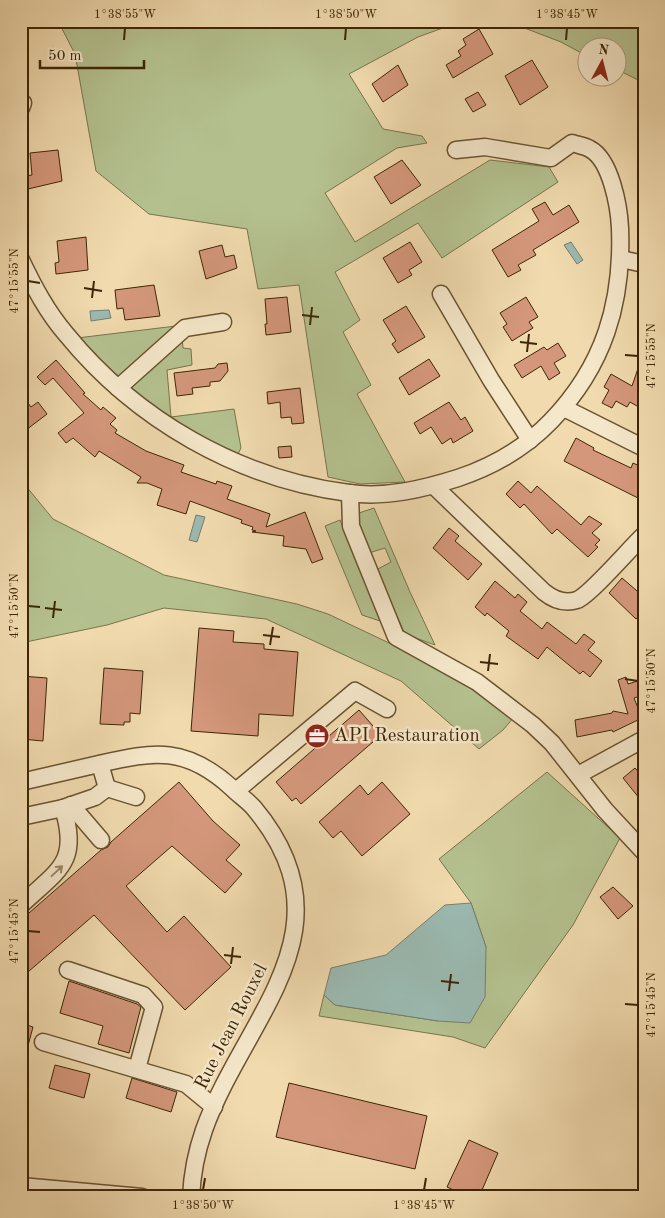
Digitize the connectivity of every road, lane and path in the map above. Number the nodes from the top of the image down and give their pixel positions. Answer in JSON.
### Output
{"nodes":[{"id":1,"x":456,"y":150,"type":"dead end"},
{"id":2,"x":621,"y":259,"type":"junction"},
{"id":3,"x":21,"y":260,"type":"edge"},
{"id":4,"x":644,"y":264,"type":"edge"},
{"id":5,"x":442,"y":294,"type":"dead end"},
{"id":6,"x":222,"y":322,"type":"dead end"},
{"id":7,"x":118,"y":388,"type":"junction"},
{"id":8,"x":564,"y":408,"type":"junction"},
{"id":9,"x":530,"y":440,"type":"junction"},
{"id":10,"x":644,"y":448,"type":"edge"},
{"id":11,"x":434,"y":486,"type":"junction"},
{"id":12,"x":350,"y":493,"type":"junction"},
{"id":13,"x":644,"y":534,"type":"edge"},
{"id":14,"x":387,"y":709,"type":"dead end"},
{"id":15,"x":644,"y":739,"type":"edge"},
{"id":16,"x":100,"y":764,"type":"junction"},
{"id":17,"x":578,"y":775,"type":"junction"},
{"id":18,"x":21,"y":782,"type":"edge"},
{"id":19,"x":107,"y":788,"type":"junction"},
{"id":20,"x":236,"y":791,"type":"junction"},
{"id":21,"x":136,"y":797,"type":"dead end"},
{"id":22,"x":67,"y":807,"type":"junction"},
{"id":23,"x":21,"y":817,"type":"edge"},
{"id":24,"x":101,"y":840,"type":"dead end"},
{"id":25,"x":644,"y":852,"type":"edge"},
{"id":26,"x":21,"y":905,"type":"edge"},
{"id":27,"x":68,"y":970,"type":"dead end"},
{"id":28,"x":43,"y":1042,"type":"dead end"},
{"id":29,"x":137,"y":1069,"type":"junction"},
{"id":30,"x":214,"y":1107,"type":"junction"},
{"id":31,"x":21,"y":1186,"type":"edge"},
{"id":32,"x":142,"y":1197,"type":"edge"},
{"id":33,"x":191,"y":1197,"type":"edge"}],
"edges":[{"from":1,"to":2,"type":"street"},
{"from":2,"to":4,"type":"street"},
{"from":2,"to":8,"type":"street"},
{"from":3,"to":7,"type":"street"},
{"from":5,"to":9,"type":"street"},
{"from":6,"to":7,"type":"street"},
{"from":7,"to":12,"type":"street"},
{"from":8,"to":9,"type":"street"},
{"from":8,"to":10,"type":"street"},
{"from":9,"to":11,"type":"street"},
{"from":11,"to":12,"type":"street"},
{"from":11,"to":13,"type":"street"},
{"from":12,"to":17,"type":"street"},
{"from":14,"to":20,"type":"street"},
{"from":15,"to":17,"type":"street"},
{"from":16,"to":18,"type":"street","name":"Rue Jean Rouxel"},
{"from":16,"to":19,"type":"street"},
{"from":16,"to":20,"type":"street","name":"Rue Jean Rouxel"},
{"from":17,"to":25,"type":"street"},
{"from":19,"to":21,"type":"street"},
{"from":19,"to":22,"type":"street"},
{"from":20,"to":30,"type":"street","name":"Rue Jean Rouxel"},
{"from":22,"to":23,"type":"street"},
{"from":22,"to":24,"type":"street"},
{"from":26,"to":22,"type":"street","one_way":true},
{"from":27,"to":29,"type":"street"},
{"from":28,"to":29,"type":"street"},
{"from":29,"to":30,"type":"street"},
{"from":30,"to":33,"type":"street","name":"Rue Jean Rouxel"},
{"from":31,"to":32,"type":"street"}]}
